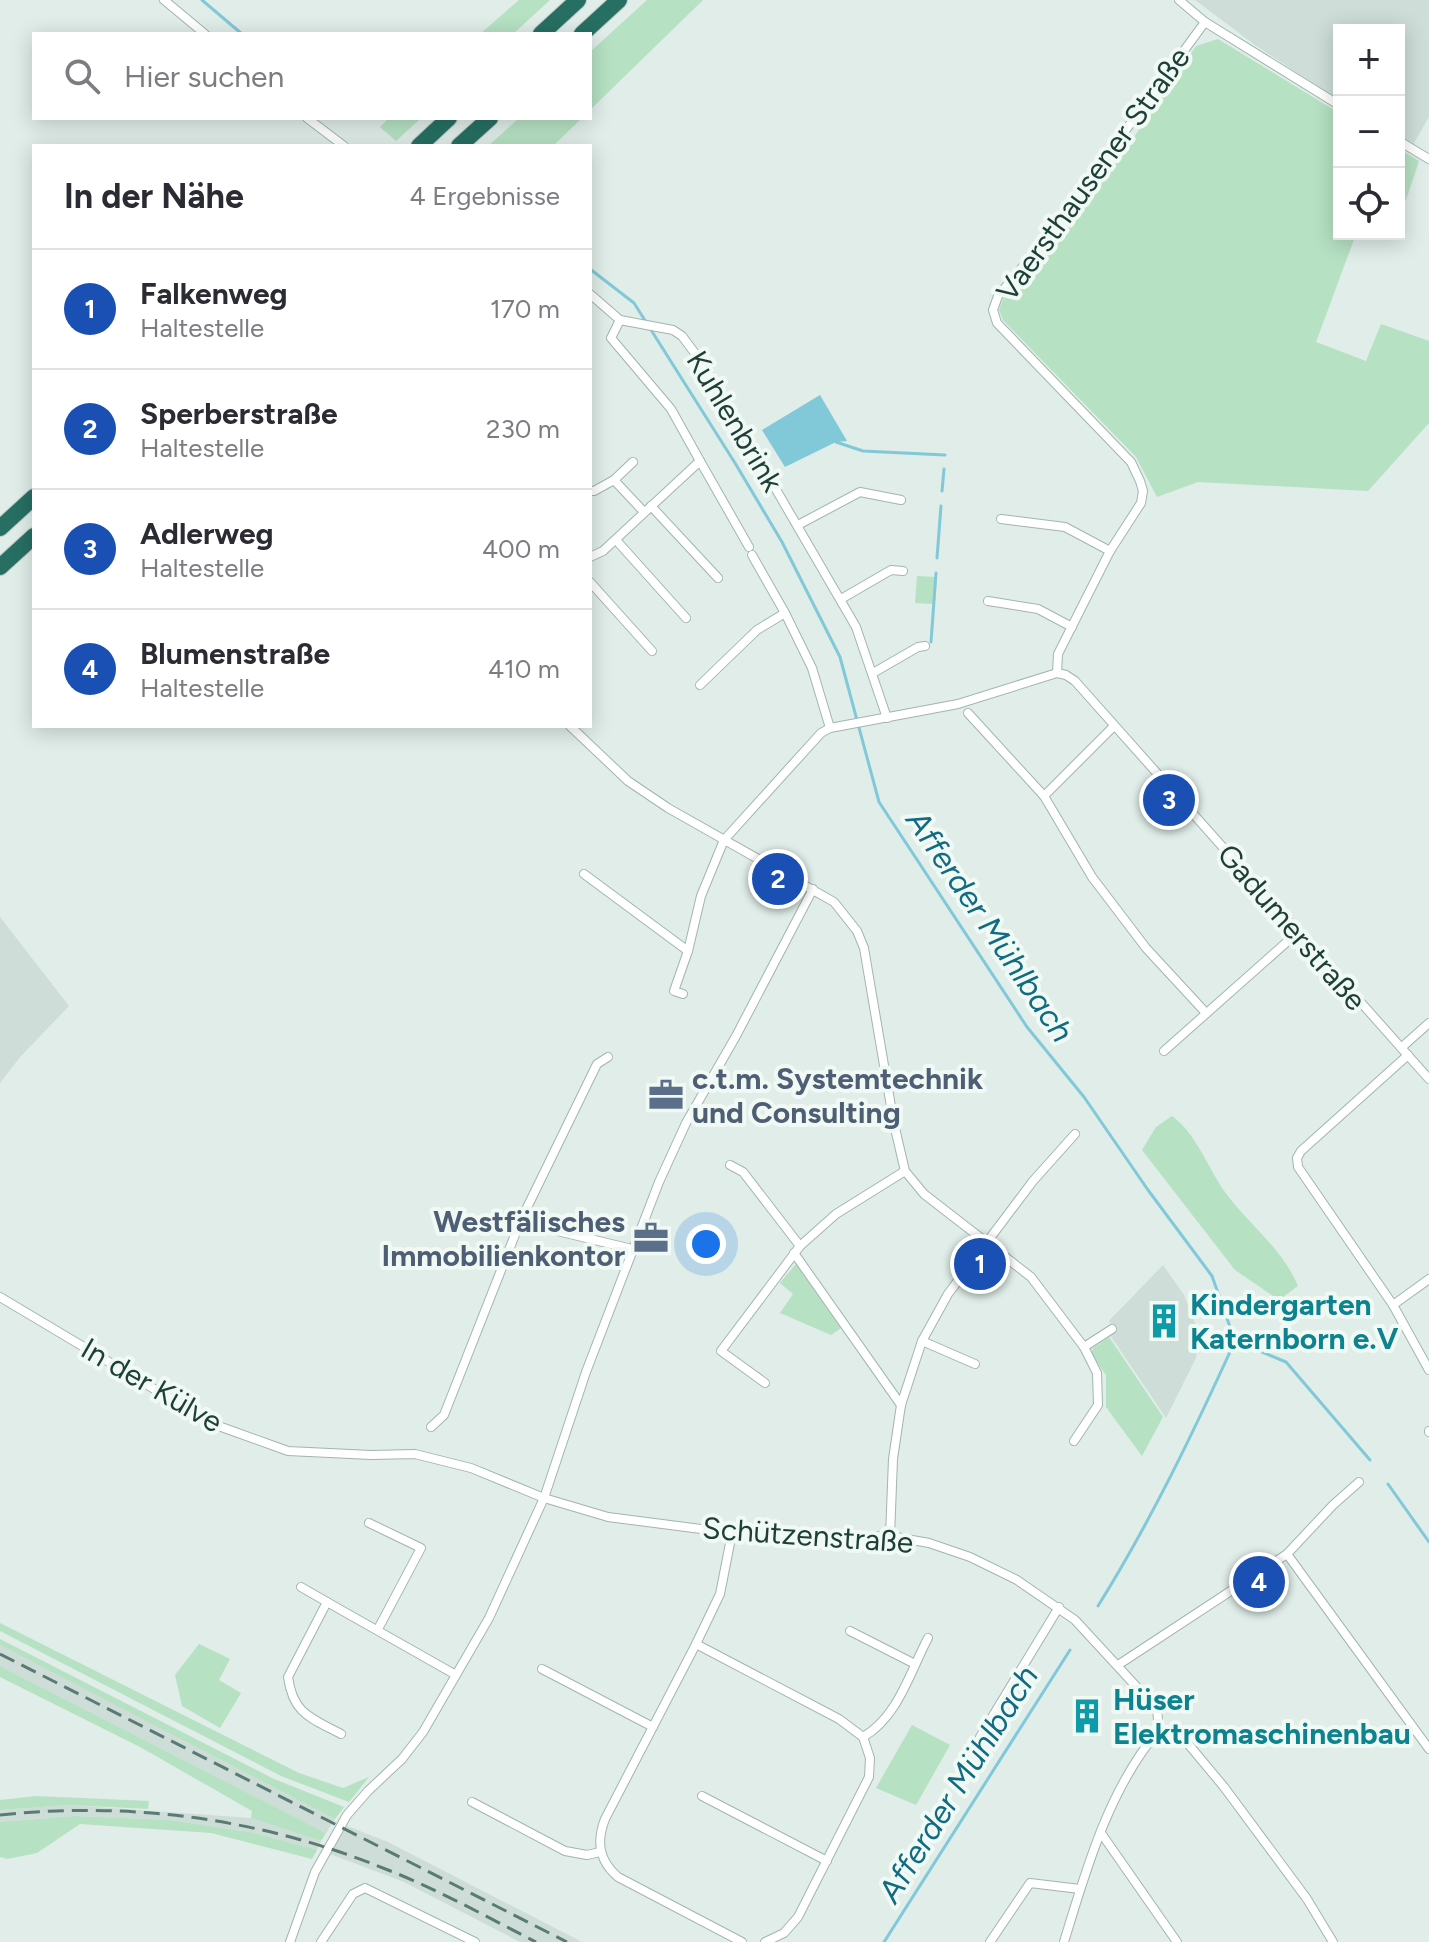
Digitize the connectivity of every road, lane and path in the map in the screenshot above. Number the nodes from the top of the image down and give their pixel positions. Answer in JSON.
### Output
{"nodes":[{"id":1,"x":164,"y":0,"type":"edge"},
{"id":2,"x":578,"y":0,"type":"edge"},
{"id":3,"x":619,"y":0,"type":"edge"},
{"id":4,"x":1179,"y":0,"type":"edge"},
{"id":5,"x":1205,"y":22,"type":"junction"},
{"id":6,"x":203,"y":32,"type":"edge"},
{"id":7,"x":543,"y":32,"type":"edge"},
{"id":8,"x":584,"y":32,"type":"edge"},
{"id":9,"x":1333,"y":101,"type":"edge"},
{"id":10,"x":310,"y":120,"type":"edge"},
{"id":11,"x":447,"y":120,"type":"edge"},
{"id":12,"x":488,"y":120,"type":"edge"},
{"id":13,"x":341,"y":144,"type":"edge"},
{"id":14,"x":421,"y":144,"type":"edge"},
{"id":15,"x":461,"y":144,"type":"edge"},
{"id":16,"x":1405,"y":145,"type":"edge"},
{"id":17,"x":1429,"y":159,"type":"edge"},
{"id":18,"x":592,"y":296,"type":"edge"},
{"id":19,"x":620,"y":320,"type":"junction"},
{"id":20,"x":700,"y":461,"type":"junction"},
{"id":21,"x":633,"y":462,"type":"dead end"},
{"id":22,"x":614,"y":480,"type":"junction"},
{"id":23,"x":592,"y":491,"type":"edge"},
{"id":24,"x":32,"y":499,"type":"edge"},
{"id":25,"x":901,"y":500,"type":"dead end"},
{"id":26,"x":648,"y":509,"type":"junction"},
{"id":27,"x":1001,"y":519,"type":"dead end"},
{"id":28,"x":798,"y":525,"type":"junction"},
{"id":29,"x":0,"y":528,"type":"edge"},
{"id":30,"x":32,"y":538,"type":"edge"},
{"id":31,"x":616,"y":540,"type":"junction"},
{"id":32,"x":1110,"y":551,"type":"junction"},
{"id":33,"x":592,"y":556,"type":"edge"},
{"id":34,"x":0,"y":567,"type":"edge"},
{"id":35,"x":903,"y":571,"type":"dead end"},
{"id":36,"x":718,"y":578,"type":"dead end"},
{"id":37,"x":592,"y":584,"type":"edge"},
{"id":38,"x":841,"y":599,"type":"junction"},
{"id":39,"x":988,"y":601,"type":"dead end"},
{"id":40,"x":785,"y":613,"type":"junction"},
{"id":41,"x":686,"y":618,"type":"dead end"},
{"id":42,"x":1072,"y":627,"type":"junction"},
{"id":43,"x":925,"y":646,"type":"dead end"},
{"id":44,"x":652,"y":651,"type":"dead end"},
{"id":45,"x":873,"y":673,"type":"junction"},
{"id":46,"x":1057,"y":673,"type":"junction"},
{"id":47,"x":700,"y":685,"type":"dead end"},
{"id":48,"x":968,"y":713,"type":"dead end"},
{"id":49,"x":887,"y":718,"type":"junction"},
{"id":50,"x":1114,"y":726,"type":"junction"},
{"id":51,"x":572,"y":728,"type":"edge"},
{"id":52,"x":830,"y":728,"type":"junction"},
{"id":53,"x":1044,"y":796,"type":"junction"},
{"id":54,"x":724,"y":840,"type":"junction"},
{"id":55,"x":584,"y":874,"type":"dead end"},
{"id":56,"x":813,"y":889,"type":"junction"},
{"id":57,"x":1297,"y":933,"type":"junction"},
{"id":58,"x":688,"y":951,"type":"junction"},
{"id":59,"x":683,"y":994,"type":"dead end"},
{"id":60,"x":1206,"y":1013,"type":"junction"},
{"id":61,"x":1429,"y":1023,"type":"edge"},
{"id":62,"x":1401,"y":1048,"type":"junction"},
{"id":63,"x":1164,"y":1051,"type":"dead end"},
{"id":64,"x":1408,"y":1055,"type":"junction"},
{"id":65,"x":608,"y":1057,"type":"dead end"},
{"id":66,"x":1429,"y":1079,"type":"edge"},
{"id":67,"x":1075,"y":1134,"type":"dead end"},
{"id":68,"x":730,"y":1165,"type":"dead end"},
{"id":69,"x":905,"y":1171,"type":"junction"},
{"id":70,"x":520,"y":1222,"type":"junction"},
{"id":71,"x":987,"y":1242,"type":"junction"},
{"id":72,"x":632,"y":1249,"type":"junction"},
{"id":73,"x":797,"y":1250,"type":"junction"},
{"id":74,"x":1429,"y":1279,"type":"edge"},
{"id":75,"x":0,"y":1297,"type":"edge"},
{"id":76,"x":1393,"y":1305,"type":"junction"},
{"id":77,"x":1112,"y":1329,"type":"dead end"},
{"id":78,"x":922,"y":1341,"type":"junction"},
{"id":79,"x":1084,"y":1347,"type":"junction"},
{"id":80,"x":975,"y":1364,"type":"dead end"},
{"id":81,"x":1429,"y":1370,"type":"edge"},
{"id":82,"x":765,"y":1383,"type":"dead end"},
{"id":83,"x":901,"y":1405,"type":"junction"},
{"id":84,"x":431,"y":1427,"type":"dead end"},
{"id":85,"x":1074,"y":1441,"type":"dead end"},
{"id":86,"x":1359,"y":1482,"type":"dead end"},
{"id":87,"x":544,"y":1498,"type":"junction"},
{"id":88,"x":369,"y":1523,"type":"dead end"},
{"id":89,"x":732,"y":1533,"type":"junction"},
{"id":90,"x":890,"y":1536,"type":"junction"},
{"id":91,"x":1287,"y":1554,"type":"junction"},
{"id":92,"x":301,"y":1587,"type":"dead end"},
{"id":93,"x":327,"y":1602,"type":"junction"},
{"id":94,"x":1059,"y":1607,"type":"junction"},
{"id":95,"x":378,"y":1629,"type":"junction"},
{"id":96,"x":850,"y":1631,"type":"dead end"},
{"id":97,"x":928,"y":1638,"type":"dead end"},
{"id":98,"x":696,"y":1644,"type":"junction"},
{"id":99,"x":915,"y":1664,"type":"junction"},
{"id":100,"x":1118,"y":1665,"type":"junction"},
{"id":101,"x":542,"y":1669,"type":"dead end"},
{"id":102,"x":456,"y":1675,"type":"junction"},
{"id":103,"x":653,"y":1727,"type":"junction"},
{"id":104,"x":1159,"y":1730,"type":"junction"},
{"id":105,"x":341,"y":1734,"type":"dead end"},
{"id":106,"x":863,"y":1737,"type":"junction"},
{"id":107,"x":980,"y":1737,"type":"dead end"},
{"id":108,"x":1429,"y":1749,"type":"edge"},
{"id":109,"x":702,"y":1796,"type":"dead end"},
{"id":110,"x":472,"y":1802,"type":"dead end"},
{"id":111,"x":1101,"y":1833,"type":"junction"},
{"id":112,"x":600,"y":1852,"type":"junction"},
{"id":113,"x":827,"y":1861,"type":"junction"},
{"id":114,"x":1080,"y":1889,"type":"junction"},
{"id":115,"x":290,"y":1942,"type":"edge"},
{"id":116,"x":321,"y":1942,"type":"edge"},
{"id":117,"x":475,"y":1942,"type":"edge"},
{"id":118,"x":742,"y":1942,"type":"edge"},
{"id":119,"x":765,"y":1942,"type":"edge"},
{"id":120,"x":990,"y":1942,"type":"edge"},
{"id":121,"x":1064,"y":1942,"type":"edge"},
{"id":122,"x":1177,"y":1942,"type":"edge"},
{"id":123,"x":1333,"y":1942,"type":"edge"}],
"edges":[{"from":1,"to":6,"type":"street"},
{"from":2,"to":7,"type":"highway"},
{"from":3,"to":8,"type":"highway"},
{"from":4,"to":5,"type":"street"},
{"from":5,"to":9,"type":"street"},
{"from":5,"to":32,"type":"street","name":"Vaersthausener Straße"},
{"from":10,"to":13,"type":"street"},
{"from":11,"to":14,"type":"highway"},
{"from":12,"to":15,"type":"highway"},
{"from":16,"to":17,"type":"street"},
{"from":18,"to":19,"type":"street"},
{"from":19,"to":20,"type":"street"},
{"from":19,"to":28,"type":"street","name":"Kuhlenbrink"},
{"from":20,"to":26,"type":"street"},
{"from":20,"to":40,"type":"street"},
{"from":21,"to":22,"type":"street"},
{"from":22,"to":23,"type":"street"},
{"from":22,"to":26,"type":"street"},
{"from":24,"to":29,"type":"highway"},
{"from":25,"to":28,"type":"street","name":"Kuhlenbrink"},
{"from":26,"to":31,"type":"street"},
{"from":26,"to":36,"type":"street"},
{"from":27,"to":32,"type":"street"},
{"from":28,"to":38,"type":"street","name":"Kuhlenbrink"},
{"from":30,"to":34,"type":"highway"},
{"from":31,"to":33,"type":"street"},
{"from":31,"to":41,"type":"street"},
{"from":32,"to":42,"type":"street","name":"Vaersthausener Straße"},
{"from":35,"to":38,"type":"street"},
{"from":37,"to":44,"type":"street"},
{"from":38,"to":45,"type":"street","name":"Kuhlenbrink"},
{"from":39,"to":42,"type":"street"},
{"from":40,"to":47,"type":"street"},
{"from":40,"to":52,"type":"street"},
{"from":42,"to":46,"type":"street","name":"Vaersthausener Straße"},
{"from":43,"to":45,"type":"street"},
{"from":45,"to":49,"type":"street","name":"Kuhlenbrink"},
{"from":46,"to":49,"type":"street"},
{"from":46,"to":50,"type":"street","name":"Gadumerstraße"},
{"from":48,"to":53,"type":"street"},
{"from":49,"to":52,"type":"street"},
{"from":50,"to":53,"type":"street"},
{"from":50,"to":57,"type":"street","name":"Gadumerstraße"},
{"from":51,"to":54,"type":"street"},
{"from":52,"to":54,"type":"street"},
{"from":53,"to":60,"type":"street"},
{"from":54,"to":56,"type":"street"},
{"from":54,"to":58,"type":"street"},
{"from":55,"to":58,"type":"street"},
{"from":56,"to":69,"type":"street"},
{"from":56,"to":72,"type":"street"},
{"from":57,"to":60,"type":"street"},
{"from":57,"to":62,"type":"street","name":"Gadumerstraße"},
{"from":58,"to":59,"type":"street"},
{"from":60,"to":63,"type":"street"},
{"from":61,"to":62,"type":"street"},
{"from":62,"to":64,"type":"street","name":"Gadumerstraße"},
{"from":64,"to":66,"type":"street","name":"Gadumerstraße"},
{"from":64,"to":76,"type":"street"},
{"from":65,"to":70,"type":"street"},
{"from":67,"to":71,"type":"street"},
{"from":68,"to":73,"type":"street"},
{"from":69,"to":71,"type":"street"},
{"from":69,"to":73,"type":"street"},
{"from":70,"to":72,"type":"street"},
{"from":70,"to":84,"type":"street"},
{"from":71,"to":78,"type":"street"},
{"from":71,"to":79,"type":"street"},
{"from":72,"to":87,"type":"street"},
{"from":73,"to":82,"type":"street"},
{"from":73,"to":83,"type":"street"},
{"from":74,"to":76,"type":"street"},
{"from":75,"to":87,"type":"street","name":"In der Külve"},
{"from":76,"to":81,"type":"street"},
{"from":77,"to":79,"type":"street"},
{"from":78,"to":80,"type":"street"},
{"from":78,"to":83,"type":"street"},
{"from":79,"to":85,"type":"street"},
{"from":83,"to":90,"type":"street"},
{"from":86,"to":91,"type":"street"},
{"from":87,"to":89,"type":"street","name":"Schützenstraße"},
{"from":87,"to":102,"type":"street"},
{"from":88,"to":95,"type":"street"},
{"from":89,"to":90,"type":"street","name":"Schützenstraße"},
{"from":89,"to":98,"type":"street"},
{"from":90,"to":94,"type":"street","name":"Schützenstraße"},
{"from":91,"to":100,"type":"street"},
{"from":91,"to":108,"type":"street"},
{"from":92,"to":93,"type":"street"},
{"from":93,"to":95,"type":"street"},
{"from":93,"to":105,"type":"street"},
{"from":94,"to":100,"type":"street","name":"Schützenstraße"},
{"from":94,"to":107,"type":"street"},
{"from":95,"to":102,"type":"street"},
{"from":96,"to":99,"type":"street"},
{"from":97,"to":99,"type":"street"},
{"from":98,"to":103,"type":"street"},
{"from":98,"to":106,"type":"street"},
{"from":99,"to":106,"type":"street"},
{"from":100,"to":104,"type":"street","name":"Schützenstraße"},
{"from":101,"to":103,"type":"street"},
{"from":102,"to":115,"type":"street"},
{"from":103,"to":112,"type":"street"},
{"from":104,"to":111,"type":"street"},
{"from":104,"to":123,"type":"street"},
{"from":106,"to":113,"type":"street"},
{"from":109,"to":113,"type":"street"},
{"from":110,"to":112,"type":"street"},
{"from":111,"to":114,"type":"street"},
{"from":111,"to":122,"type":"street"},
{"from":112,"to":118,"type":"street"},
{"from":113,"to":119,"type":"street"},
{"from":114,"to":120,"type":"street"},
{"from":114,"to":121,"type":"street"},
{"from":116,"to":117,"type":"street"}]}
